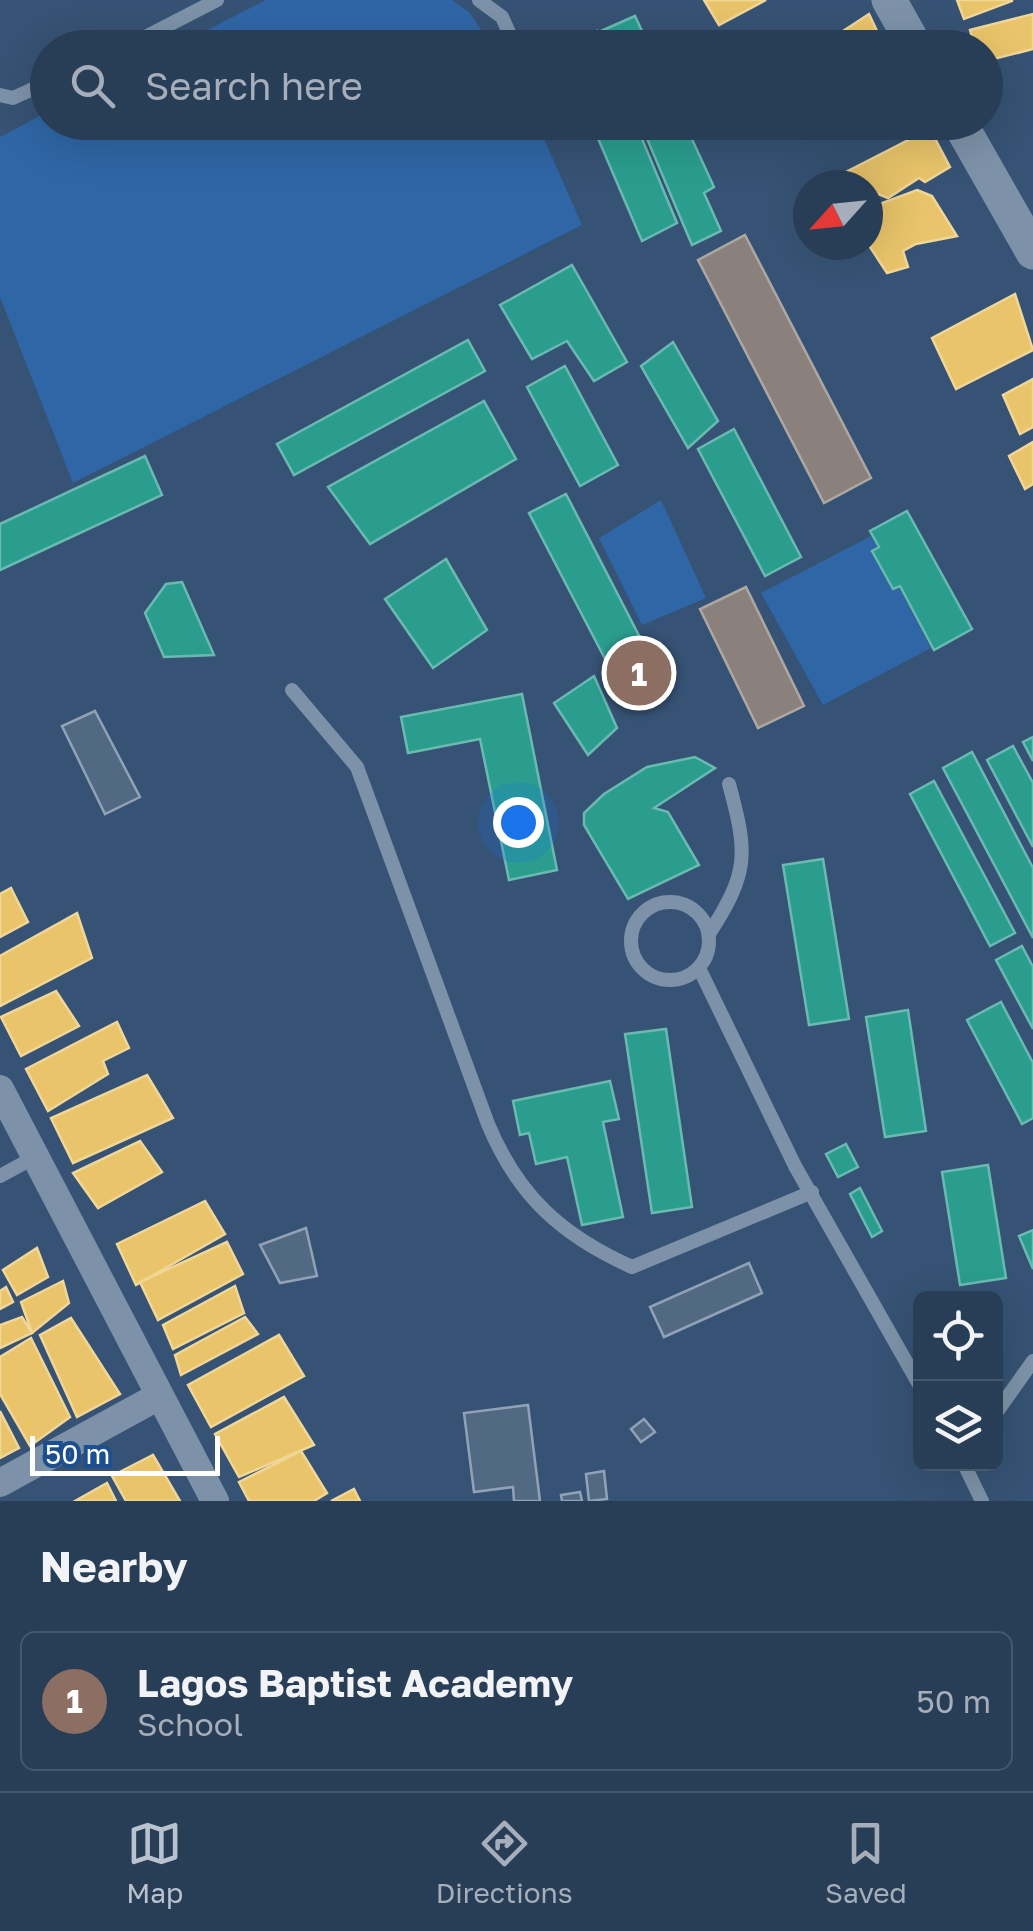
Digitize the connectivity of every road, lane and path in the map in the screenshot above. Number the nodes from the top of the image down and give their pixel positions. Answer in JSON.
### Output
{"nodes":[{"id":1,"x":217,"y":0,"type":"edge"},
{"id":2,"x":479,"y":0,"type":"edge"},
{"id":3,"x":889,"y":0,"type":"edge"},
{"id":4,"x":159,"y":30,"type":"edge"},
{"id":5,"x":508,"y":30,"type":"edge"},
{"id":6,"x":906,"y":30,"type":"edge"},
{"id":7,"x":30,"y":90,"type":"edge"},
{"id":8,"x":0,"y":96,"type":"edge"},
{"id":9,"x":969,"y":140,"type":"edge"},
{"id":10,"x":1033,"y":252,"type":"edge"},
{"id":11,"x":292,"y":690,"type":"dead end"},
{"id":12,"x":729,"y":784,"type":"dead end"},
{"id":13,"x":709,"y":934,"type":"junction"},
{"id":14,"x":699,"y":968,"type":"junction"},
{"id":15,"x":0,"y":1088,"type":"edge"},
{"id":16,"x":35,"y":1157,"type":"junction"},
{"id":17,"x":0,"y":1176,"type":"edge"},
{"id":18,"x":812,"y":1192,"type":"junction"},
{"id":19,"x":1033,"y":1361,"type":"edge"},
{"id":20,"x":917,"y":1381,"type":"edge"},
{"id":21,"x":159,"y":1396,"type":"junction"},
{"id":22,"x":1003,"y":1404,"type":"edge"},
{"id":23,"x":967,"y":1471,"type":"edge"},
{"id":24,"x":0,"y":1484,"type":"edge"},
{"id":25,"x":215,"y":1501,"type":"edge"},
{"id":26,"x":982,"y":1501,"type":"edge"}],
"edges":[{"from":1,"to":4,"type":"lane"},
{"from":2,"to":5,"type":"lane"},
{"from":3,"to":6,"type":"street"},
{"from":7,"to":8,"type":"lane"},
{"from":9,"to":10,"type":"street"},
{"from":11,"to":18,"type":"lane"},
{"from":12,"to":13,"type":"lane"},
{"from":13,"to":14,"type":"lane"},
{"from":13,"to":14,"type":"lane"},
{"from":14,"to":18,"type":"lane"},
{"from":15,"to":16,"type":"street"},
{"from":16,"to":17,"type":"lane"},
{"from":16,"to":21,"type":"street"},
{"from":18,"to":20,"type":"lane"},
{"from":19,"to":22,"type":"lane"},
{"from":21,"to":24,"type":"street"},
{"from":21,"to":25,"type":"street"},
{"from":23,"to":26,"type":"lane"}]}
